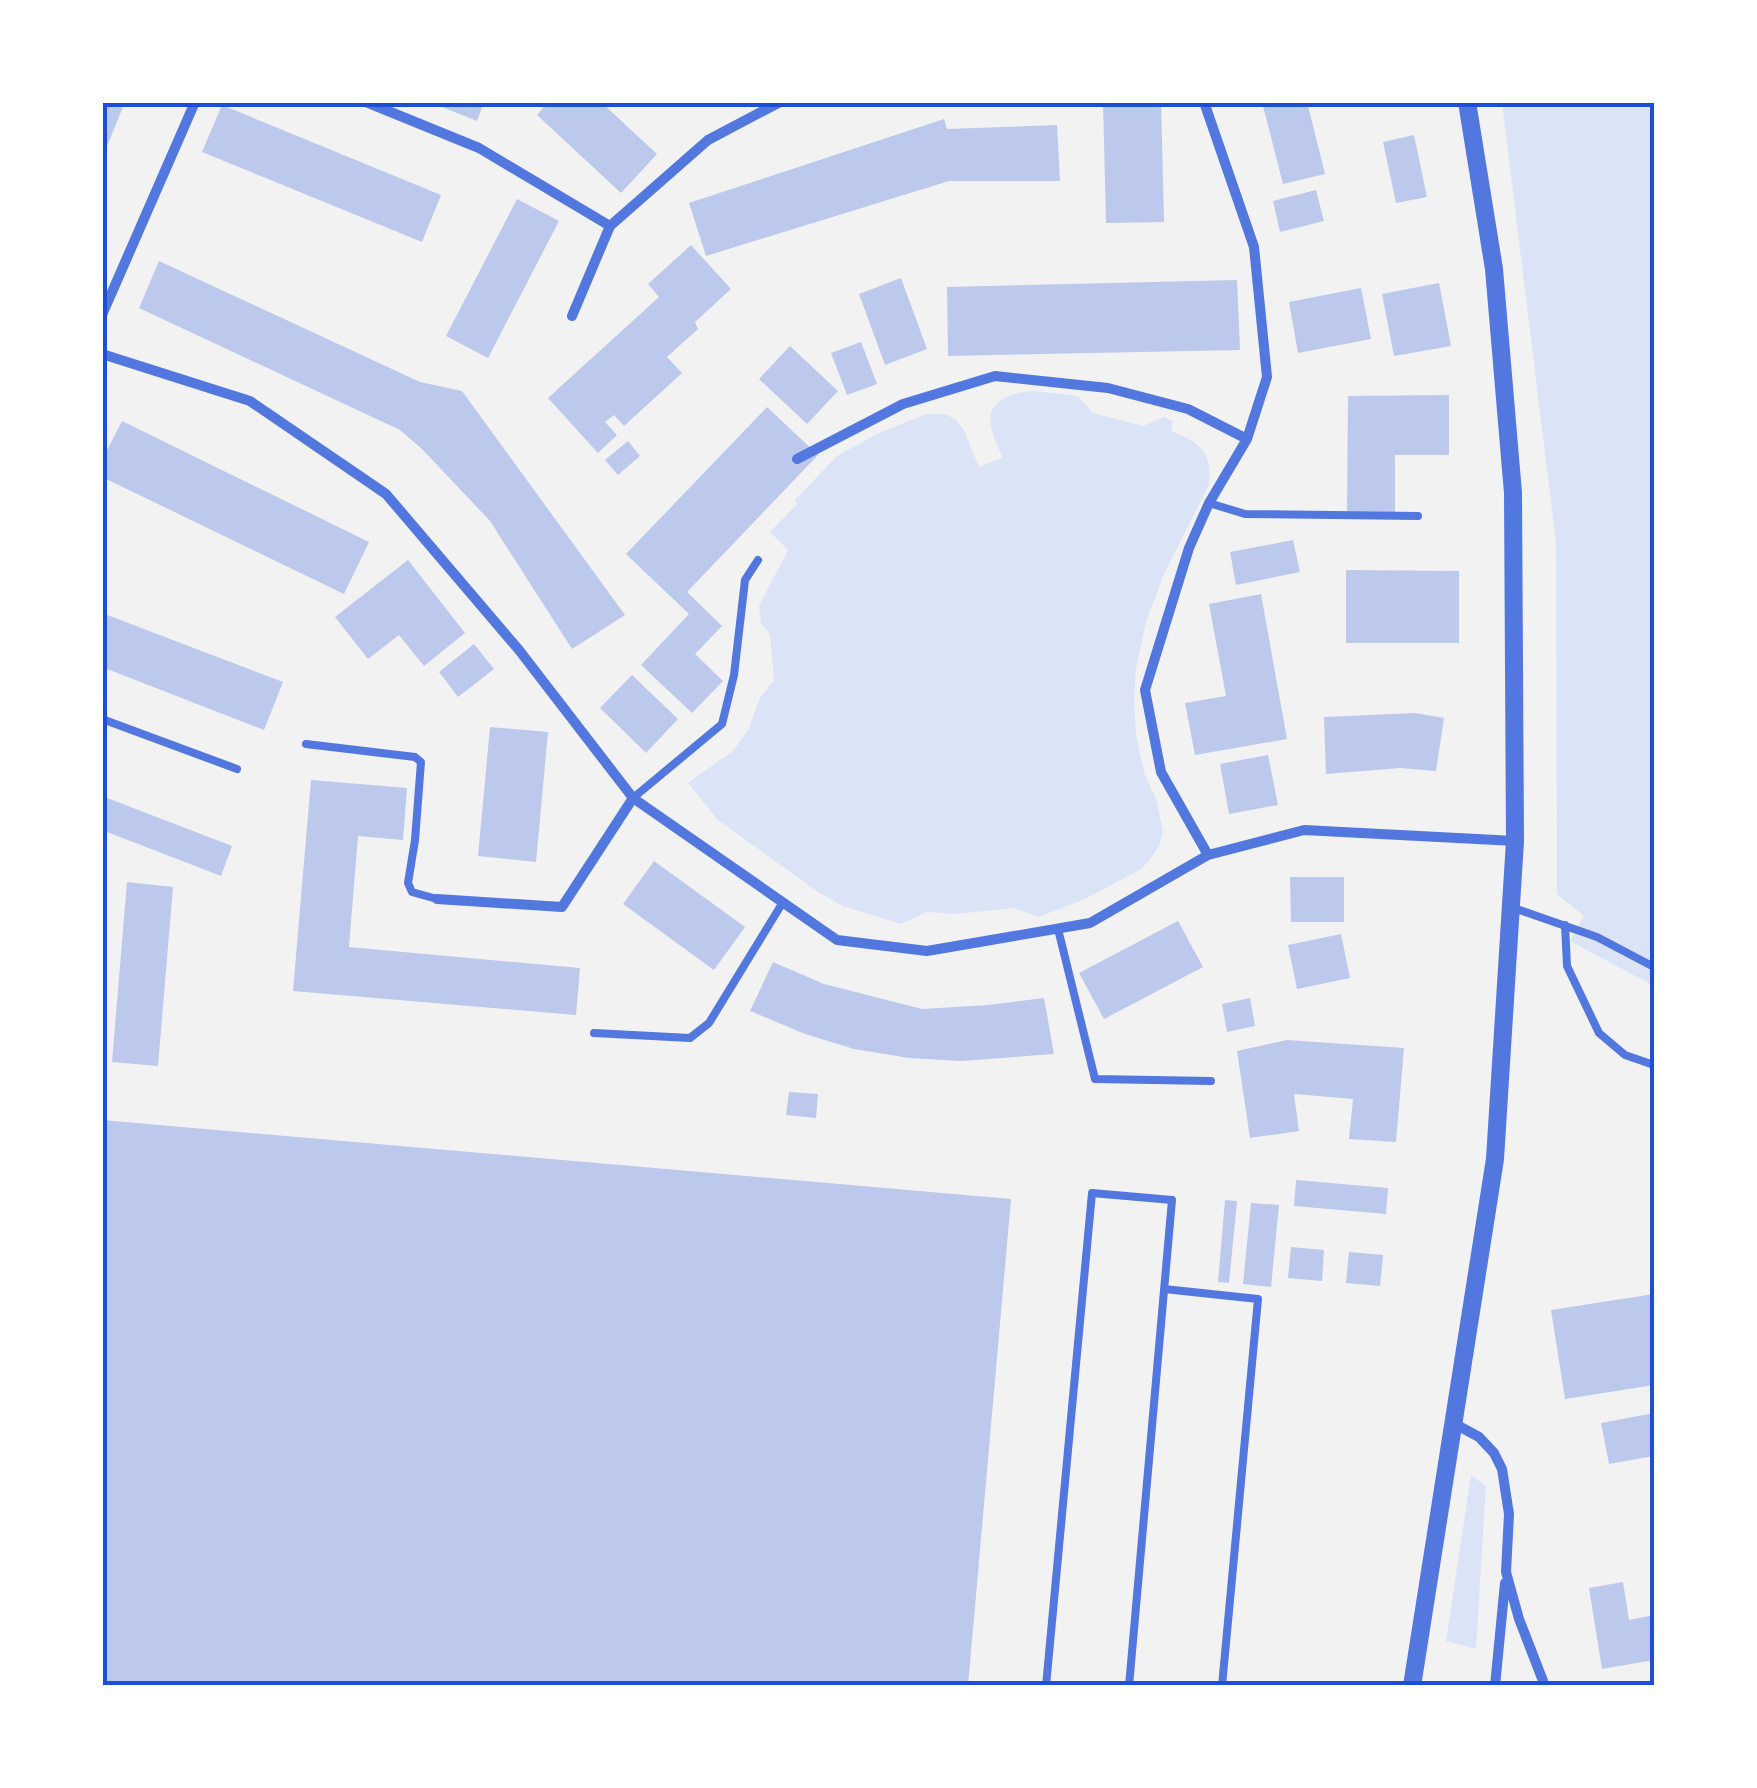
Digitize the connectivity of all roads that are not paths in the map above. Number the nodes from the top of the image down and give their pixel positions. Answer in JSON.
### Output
{"nodes":[{"id":1,"x":195,"y":102,"type":"edge"},
{"id":2,"x":366,"y":102,"type":"edge"},
{"id":3,"x":780,"y":102,"type":"edge"},
{"id":4,"x":1204,"y":102,"type":"edge"},
{"id":5,"x":1468,"y":102,"type":"edge"},
{"id":6,"x":380,"y":105,"type":"edge"},
{"id":7,"x":610,"y":226,"type":"junction"},
{"id":8,"x":102,"y":315,"type":"edge"},
{"id":9,"x":572,"y":316,"type":"dead end"},
{"id":10,"x":102,"y":354,"type":"edge"},
{"id":11,"x":1247,"y":440,"type":"junction"},
{"id":12,"x":797,"y":459,"type":"dead end"},
{"id":13,"x":1209,"y":504,"type":"junction"},
{"id":14,"x":1418,"y":516,"type":"dead end"},
{"id":15,"x":758,"y":560,"type":"dead end"},
{"id":16,"x":102,"y":719,"type":"edge"},
{"id":17,"x":306,"y":744,"type":"dead end"},
{"id":18,"x":238,"y":769,"type":"dead end"},
{"id":19,"x":633,"y":798,"type":"junction"},
{"id":20,"x":1515,"y":841,"type":"junction"},
{"id":21,"x":1208,"y":856,"type":"junction"},
{"id":22,"x":437,"y":899,"type":"joint"},
{"id":23,"x":783,"y":902,"type":"junction"},
{"id":24,"x":1511,"y":907,"type":"junction"},
{"id":25,"x":1565,"y":925,"type":"junction"},
{"id":26,"x":1058,"y":929,"type":"junction"},
{"id":27,"x":1654,"y":967,"type":"edge"},
{"id":28,"x":594,"y":1033,"type":"dead end"},
{"id":29,"x":1654,"y":1065,"type":"edge"},
{"id":30,"x":1211,"y":1080,"type":"dead end"},
{"id":31,"x":1164,"y":1289,"type":"junction"},
{"id":32,"x":1455,"y":1424,"type":"junction"},
{"id":33,"x":1506,"y":1572,"type":"junction"},
{"id":34,"x":1046,"y":1686,"type":"edge"},
{"id":35,"x":1129,"y":1686,"type":"edge"},
{"id":36,"x":1222,"y":1686,"type":"edge"},
{"id":37,"x":1412,"y":1686,"type":"edge"},
{"id":38,"x":1495,"y":1686,"type":"edge"},
{"id":39,"x":1545,"y":1686,"type":"edge"}],
"edges":[{"from":1,"to":8,"type":"street"},
{"from":2,"to":6,"type":"street"},
{"from":3,"to":7,"type":"street"},
{"from":4,"to":11,"type":"street"},
{"from":5,"to":20,"type":"street"},
{"from":6,"to":7,"type":"street"},
{"from":7,"to":9,"type":"street"},
{"from":10,"to":19,"type":"street"},
{"from":11,"to":12,"type":"street"},
{"from":11,"to":13,"type":"street"},
{"from":13,"to":14,"type":"lane"},
{"from":13,"to":21,"type":"street"},
{"from":15,"to":19,"type":"lane"},
{"from":16,"to":18,"type":"lane"},
{"from":17,"to":22,"type":"lane"},
{"from":19,"to":22,"type":"street"},
{"from":19,"to":23,"type":"street"},
{"from":20,"to":21,"type":"street"},
{"from":20,"to":24,"type":"street"},
{"from":21,"to":26,"type":"street"},
{"from":23,"to":26,"type":"street"},
{"from":23,"to":28,"type":"lane"},
{"from":24,"to":25,"type":"lane"},
{"from":24,"to":32,"type":"street"},
{"from":25,"to":27,"type":"lane"},
{"from":25,"to":29,"type":"lane"},
{"from":26,"to":30,"type":"lane"},
{"from":31,"to":34,"type":"lane"},
{"from":31,"to":35,"type":"lane"},
{"from":31,"to":36,"type":"lane"},
{"from":32,"to":33,"type":"street"},
{"from":32,"to":37,"type":"street"},
{"from":33,"to":38,"type":"street"},
{"from":33,"to":39,"type":"street"}]}
